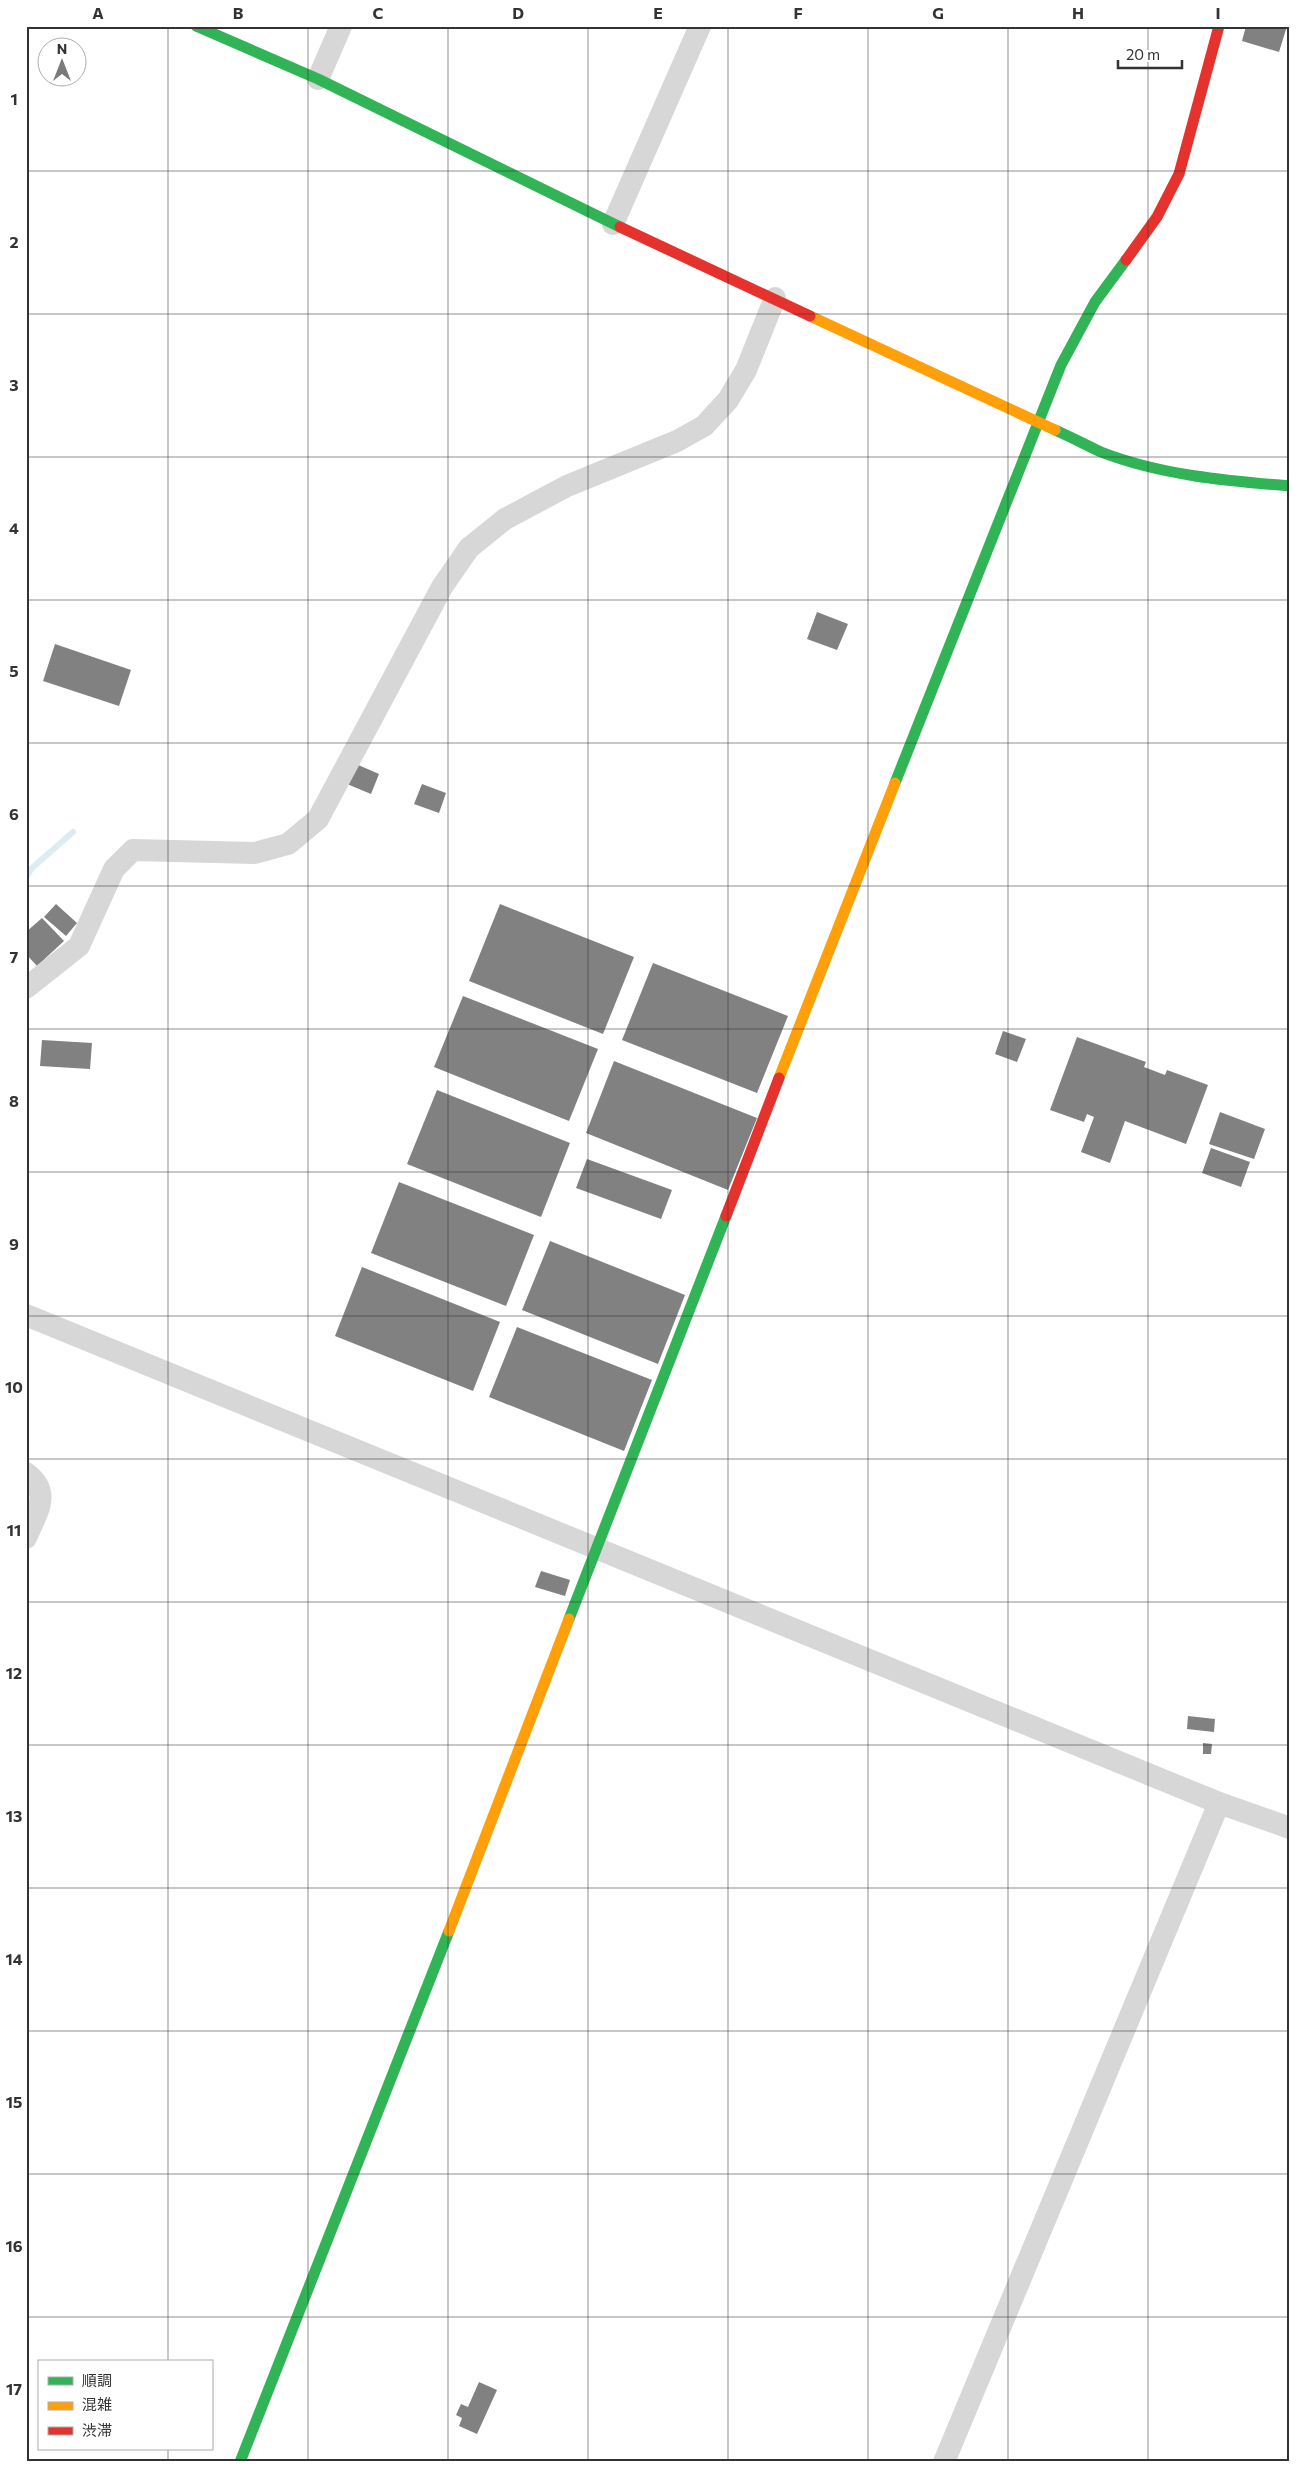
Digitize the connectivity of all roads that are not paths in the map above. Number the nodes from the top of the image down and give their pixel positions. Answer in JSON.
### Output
{"nodes":[{"id":1,"x":196,"y":26,"type":"edge"},
{"id":2,"x":341,"y":26,"type":"edge"},
{"id":3,"x":700,"y":26,"type":"edge"},
{"id":4,"x":1219,"y":26,"type":"edge"},
{"id":5,"x":318,"y":79,"type":"junction"},
{"id":6,"x":613,"y":224,"type":"junction"},
{"id":7,"x":775,"y":298,"type":"junction"},
{"id":8,"x":1038,"y":424,"type":"junction"},
{"id":9,"x":1290,"y":486,"type":"edge"},
{"id":10,"x":26,"y":988,"type":"edge"},
{"id":11,"x":26,"y":1315,"type":"edge"},
{"id":12,"x":26,"y":1473,"type":"edge"},
{"id":13,"x":26,"y":1538,"type":"edge"},
{"id":14,"x":596,"y":1548,"type":"junction"},
{"id":15,"x":1219,"y":1803,"type":"junction"},
{"id":16,"x":1290,"y":1828,"type":"edge"},
{"id":17,"x":240,"y":2462,"type":"edge"},
{"id":18,"x":944,"y":2462,"type":"edge"}],
"edges":[{"from":1,"to":5,"type":"street"},
{"from":2,"to":5,"type":"street"},
{"from":3,"to":6,"type":"street"},
{"from":4,"to":8,"type":"street"},
{"from":5,"to":6,"type":"street"},
{"from":6,"to":7,"type":"street"},
{"from":7,"to":8,"type":"street"},
{"from":7,"to":10,"type":"street"},
{"from":8,"to":9,"type":"street"},
{"from":8,"to":14,"type":"street"},
{"from":11,"to":14,"type":"street"},
{"from":12,"to":13,"type":"street"},
{"from":14,"to":15,"type":"street"},
{"from":14,"to":17,"type":"street"},
{"from":15,"to":16,"type":"street"},
{"from":15,"to":18,"type":"street"}]}
